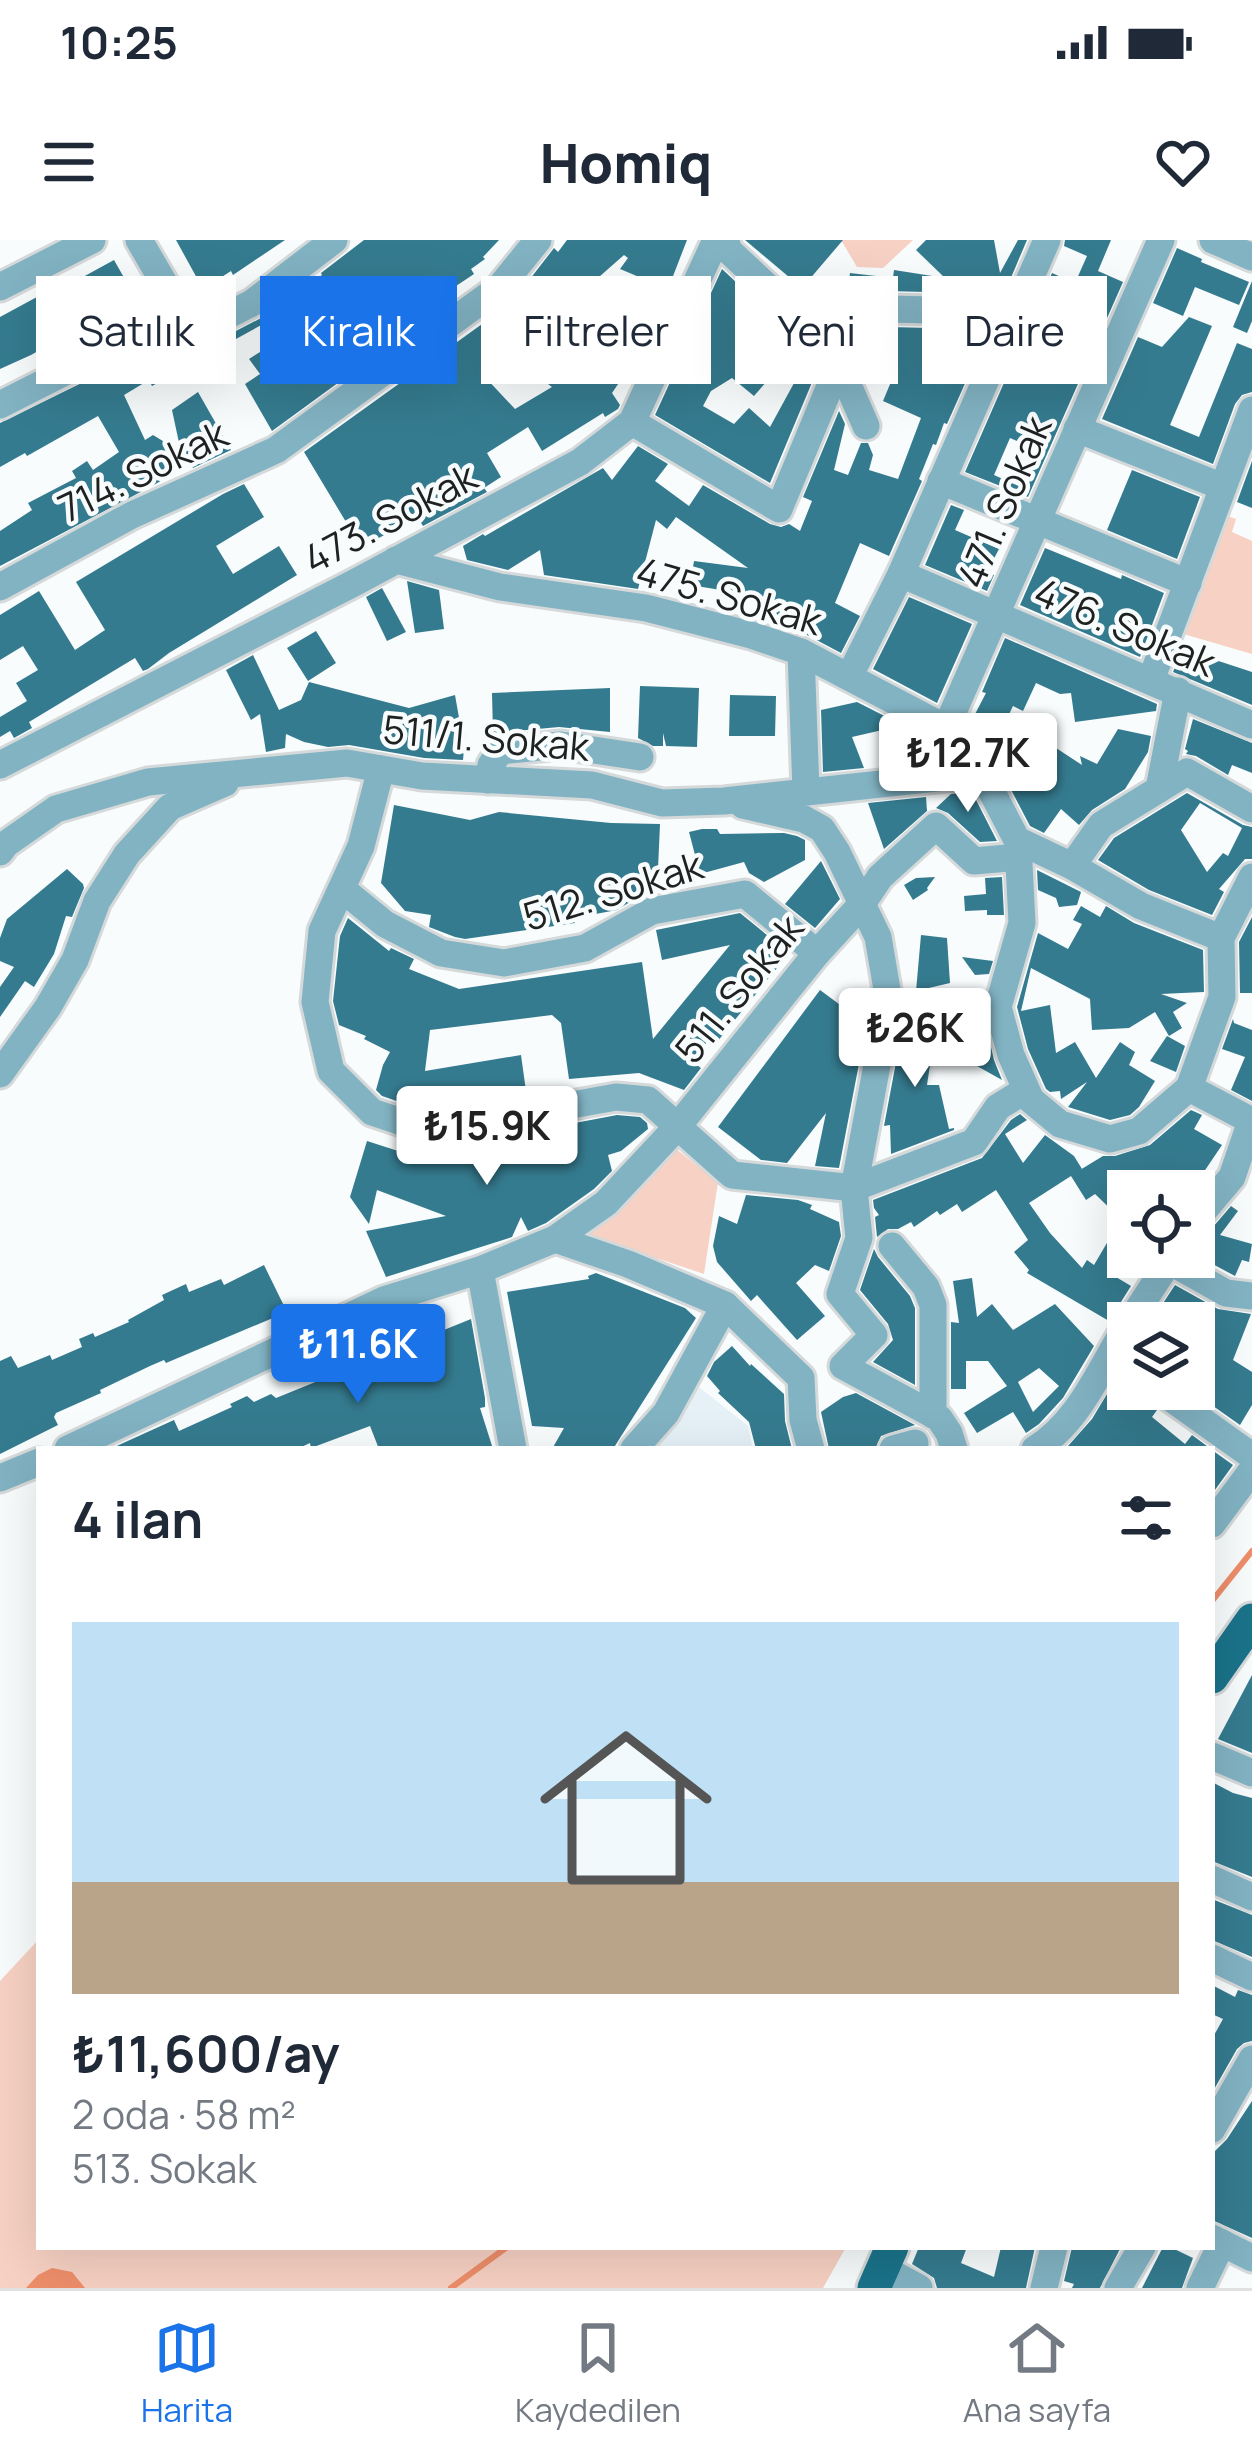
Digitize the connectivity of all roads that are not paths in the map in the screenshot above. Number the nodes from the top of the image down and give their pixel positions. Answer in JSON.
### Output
{"nodes":[{"id":1,"x":92,"y":240,"type":"edge"},
{"id":2,"x":139,"y":240,"type":"edge"},
{"id":3,"x":334,"y":240,"type":"edge"},
{"id":4,"x":538,"y":240,"type":"edge"},
{"id":5,"x":716,"y":240,"type":"edge"},
{"id":6,"x":726,"y":240,"type":"edge"},
{"id":7,"x":1047,"y":240,"type":"edge"},
{"id":8,"x":1161,"y":240,"type":"edge"},
{"id":9,"x":1213,"y":240,"type":"edge"},
{"id":10,"x":1252,"y":257,"type":"edge"},
{"id":11,"x":160,"y":276,"type":"edge"},
{"id":12,"x":756,"y":276,"type":"edge"},
{"id":13,"x":1031,"y":276,"type":"edge"},
{"id":14,"x":0,"y":286,"type":"edge"},
{"id":15,"x":236,"y":308,"type":"edge"},
{"id":16,"x":48,"y":384,"type":"edge"},
{"id":17,"x":831,"y":384,"type":"edge"},
{"id":18,"x":846,"y":384,"type":"edge"},
{"id":19,"x":983,"y":384,"type":"edge"},
{"id":20,"x":0,"y":405,"type":"edge"},
{"id":21,"x":1252,"y":410,"type":"edge"},
{"id":22,"x":632,"y":422,"type":"junction"},
{"id":23,"x":866,"y":426,"type":"dead end"},
{"id":24,"x":1077,"y":429,"type":"junction"},
{"id":25,"x":941,"y":481,"type":"junction"},
{"id":26,"x":1223,"y":487,"type":"junction"},
{"id":27,"x":1038,"y":519,"type":"junction"},
{"id":28,"x":396,"y":560,"type":"junction"},
{"id":29,"x":902,"y":574,"type":"junction"},
{"id":30,"x":1188,"y":584,"type":"junction"},
{"id":31,"x":0,"y":587,"type":"edge"},
{"id":32,"x":997,"y":616,"type":"junction"},
{"id":33,"x":801,"y":652,"type":"junction"},
{"id":34,"x":849,"y":677,"type":"junction"},
{"id":35,"x":1151,"y":680,"type":"junction"},
{"id":36,"x":1178,"y":691,"type":"junction"},
{"id":37,"x":1252,"y":725,"type":"edge"},
{"id":38,"x":946,"y":728,"type":"junction"},
{"id":39,"x":640,"y":758,"type":"dead end"},
{"id":40,"x":0,"y":765,"type":"edge"},
{"id":41,"x":381,"y":769,"type":"junction"},
{"id":42,"x":982,"y":773,"type":"junction"},
{"id":43,"x":244,"y":774,"type":"junction"},
{"id":44,"x":488,"y":779,"type":"junction"},
{"id":45,"x":1159,"y":789,"type":"junction"},
{"id":46,"x":806,"y":791,"type":"junction"},
{"id":47,"x":724,"y":800,"type":"junction"},
{"id":48,"x":1252,"y":809,"type":"edge"},
{"id":49,"x":1018,"y":849,"type":"junction"},
{"id":50,"x":0,"y":852,"type":"edge"},
{"id":51,"x":1072,"y":866,"type":"junction"},
{"id":52,"x":1252,"y":877,"type":"edge"},
{"id":53,"x":342,"y":889,"type":"junction"},
{"id":54,"x":862,"y":904,"type":"junction"},
{"id":55,"x":1221,"y":938,"type":"junction"},
{"id":56,"x":818,"y":953,"type":"junction"},
{"id":57,"x":1222,"y":998,"type":"junction"},
{"id":58,"x":1252,"y":998,"type":"edge"},
{"id":59,"x":0,"y":1075,"type":"edge"},
{"id":60,"x":1189,"y":1088,"type":"junction"},
{"id":61,"x":1026,"y":1090,"type":"junction"},
{"id":62,"x":1251,"y":1121,"type":"edge"},
{"id":63,"x":678,"y":1126,"type":"junction"},
{"id":64,"x":854,"y":1188,"type":"junction"},
{"id":65,"x":1215,"y":1197,"type":"edge"},
{"id":66,"x":555,"y":1239,"type":"junction"},
{"id":67,"x":892,"y":1246,"type":"dead end"},
{"id":68,"x":480,"y":1270,"type":"junction"},
{"id":69,"x":1201,"y":1278,"type":"edge"},
{"id":70,"x":1252,"y":1296,"type":"edge"},
{"id":71,"x":725,"y":1305,"type":"junction"},
{"id":72,"x":843,"y":1366,"type":"junction"},
{"id":73,"x":1107,"y":1373,"type":"edge"},
{"id":74,"x":801,"y":1378,"type":"junction"},
{"id":75,"x":1187,"y":1410,"type":"edge"},
{"id":76,"x":933,"y":1415,"type":"junction"},
{"id":77,"x":74,"y":1446,"type":"edge"},
{"id":78,"x":512,"y":1446,"type":"edge"},
{"id":79,"x":637,"y":1446,"type":"edge"},
{"id":80,"x":810,"y":1446,"type":"edge"},
{"id":81,"x":953,"y":1446,"type":"edge"},
{"id":82,"x":1040,"y":1446,"type":"edge"},
{"id":83,"x":1252,"y":1456,"type":"edge"},
{"id":84,"x":36,"y":1463,"type":"edge"},
{"id":85,"x":1252,"y":1470,"type":"edge"},
{"id":86,"x":0,"y":1478,"type":"edge"},
{"id":87,"x":1215,"y":1520,"type":"edge"},
{"id":88,"x":1252,"y":1620,"type":"edge"},
{"id":89,"x":1215,"y":1673,"type":"edge"},
{"id":90,"x":1215,"y":1757,"type":"edge"},
{"id":91,"x":1252,"y":1773,"type":"edge"},
{"id":92,"x":1215,"y":1881,"type":"edge"},
{"id":93,"x":1252,"y":1897,"type":"edge"},
{"id":94,"x":1215,"y":1959,"type":"edge"},
{"id":95,"x":1252,"y":1977,"type":"edge"},
{"id":96,"x":1252,"y":2060,"type":"edge"},
{"id":97,"x":1220,"y":2092,"type":"edge"},
{"id":98,"x":1217,"y":2241,"type":"edge"},
{"id":99,"x":1053,"y":2250,"type":"edge"},
{"id":100,"x":1140,"y":2250,"type":"edge"},
{"id":101,"x":1214,"y":2250,"type":"edge"},
{"id":102,"x":1252,"y":2258,"type":"edge"},
{"id":103,"x":883,"y":2268,"type":"edge"},
{"id":104,"x":919,"y":2288,"type":"edge"},
{"id":105,"x":1045,"y":2288,"type":"edge"},
{"id":106,"x":1118,"y":2288,"type":"edge"},
{"id":107,"x":1200,"y":2288,"type":"edge"}],
"edges":[{"from":1,"to":14,"type":"street"},
{"from":2,"to":11,"type":"street"},
{"from":3,"to":15,"type":"street"},
{"from":4,"to":31,"type":"street","name":"714. Sokak"},
{"from":5,"to":22,"type":"street","name":"473. Sokak"},
{"from":6,"to":12,"type":"street"},
{"from":7,"to":13,"type":"street"},
{"from":8,"to":24,"type":"street","name":"471. Sokak"},
{"from":9,"to":10,"type":"street"},
{"from":16,"to":20,"type":"street"},
{"from":17,"to":22,"type":"street"},
{"from":18,"to":23,"type":"street"},
{"from":19,"to":25,"type":"street"},
{"from":21,"to":26,"type":"street"},
{"from":22,"to":28,"type":"street","name":"473. Sokak"},
{"from":24,"to":26,"type":"street"},
{"from":24,"to":27,"type":"street","name":"471. Sokak"},
{"from":25,"to":27,"type":"street"},
{"from":25,"to":29,"type":"street"},
{"from":26,"to":30,"type":"street"},
{"from":27,"to":30,"type":"street"},
{"from":27,"to":32,"type":"street","name":"471. Sokak"},
{"from":28,"to":33,"type":"street","name":"475. Sokak"},
{"from":28,"to":40,"type":"street","name":"473. Sokak"},
{"from":29,"to":32,"type":"street","name":"476. Sokak"},
{"from":29,"to":34,"type":"street"},
{"from":30,"to":35,"type":"street"},
{"from":32,"to":35,"type":"street","name":"476. Sokak"},
{"from":32,"to":38,"type":"street","name":"471. Sokak"},
{"from":33,"to":34,"type":"street","name":"475. Sokak"},
{"from":33,"to":46,"type":"street"},
{"from":34,"to":38,"type":"street","name":"475. Sokak"},
{"from":35,"to":36,"type":"street","name":"476. Sokak"},
{"from":36,"to":37,"type":"street","name":"476. Sokak"},
{"from":36,"to":45,"type":"street"},
{"from":38,"to":42,"type":"street","name":"475. Sokak"},
{"from":39,"to":44,"type":"street"},
{"from":41,"to":43,"type":"street","name":"511/1. Sokak"},
{"from":41,"to":44,"type":"street","name":"511/1. Sokak"},
{"from":41,"to":53,"type":"street"},
{"from":42,"to":46,"type":"street","name":"511/1. Sokak"},
{"from":42,"to":49,"type":"street","name":"475. Sokak"},
{"from":43,"to":50,"type":"street","name":"511/1. Sokak"},
{"from":43,"to":59,"type":"street"},
{"from":44,"to":47,"type":"street","name":"511/1. Sokak"},
{"from":45,"to":48,"type":"street"},
{"from":45,"to":51,"type":"street"},
{"from":46,"to":47,"type":"street","name":"511/1. Sokak"},
{"from":47,"to":54,"type":"street"},
{"from":49,"to":51,"type":"street"},
{"from":49,"to":54,"type":"street","name":"511. Sokak"},
{"from":49,"to":61,"type":"street"},
{"from":51,"to":55,"type":"street"},
{"from":52,"to":55,"type":"street"},
{"from":53,"to":56,"type":"street","name":"512. Sokak"},
{"from":53,"to":63,"type":"street","name":"511. Sokak"},
{"from":54,"to":56,"type":"street","name":"511. Sokak"},
{"from":54,"to":64,"type":"street"},
{"from":55,"to":57,"type":"street"},
{"from":56,"to":63,"type":"street","name":"511. Sokak"},
{"from":57,"to":58,"type":"street"},
{"from":57,"to":60,"type":"street"},
{"from":60,"to":61,"type":"street"},
{"from":60,"to":62,"type":"street"},
{"from":61,"to":64,"type":"street"},
{"from":62,"to":65,"type":"street"},
{"from":63,"to":64,"type":"street","name":"511. Sokak"},
{"from":63,"to":66,"type":"street"},
{"from":64,"to":72,"type":"street"},
{"from":66,"to":68,"type":"street"},
{"from":66,"to":71,"type":"street"},
{"from":67,"to":76,"type":"street"},
{"from":68,"to":77,"type":"street"},
{"from":68,"to":78,"type":"street"},
{"from":69,"to":70,"type":"street"},
{"from":71,"to":74,"type":"street"},
{"from":71,"to":79,"type":"street"},
{"from":72,"to":74,"type":"street"},
{"from":72,"to":76,"type":"street"},
{"from":73,"to":82,"type":"street"},
{"from":74,"to":80,"type":"street"},
{"from":75,"to":83,"type":"street"},
{"from":76,"to":81,"type":"street"},
{"from":84,"to":86,"type":"street"},
{"from":85,"to":87,"type":"street"},
{"from":88,"to":89,"type":"main road"},
{"from":90,"to":91,"type":"street"},
{"from":92,"to":93,"type":"street"},
{"from":94,"to":95,"type":"street"},
{"from":96,"to":97,"type":"street"},
{"from":98,"to":102,"type":"street"},
{"from":99,"to":105,"type":"street"},
{"from":100,"to":106,"type":"street"},
{"from":101,"to":107,"type":"street"},
{"from":103,"to":104,"type":"street"}]}
